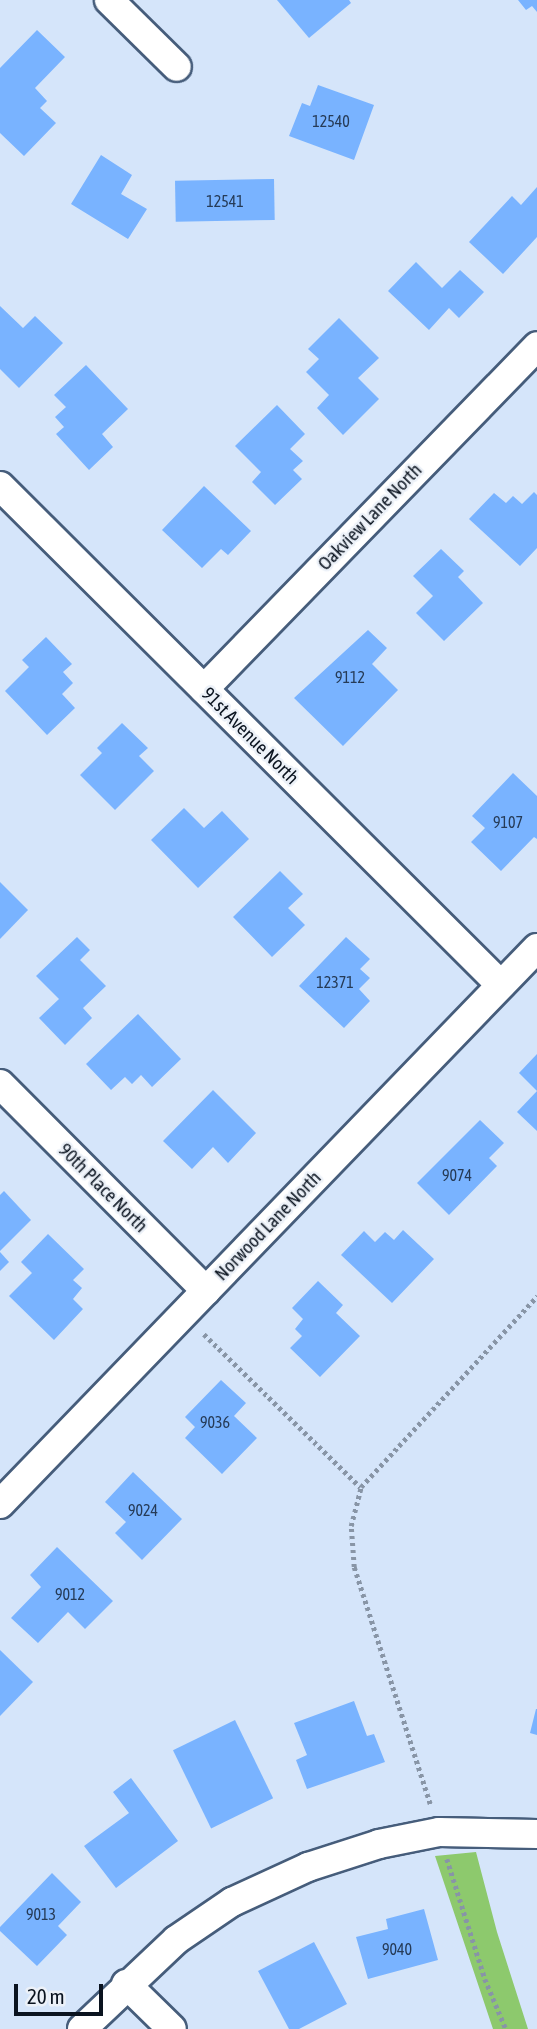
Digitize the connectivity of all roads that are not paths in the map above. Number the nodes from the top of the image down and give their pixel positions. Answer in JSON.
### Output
{"nodes":[{"id":1,"x":109,"y":0,"type":"edge"},
{"id":2,"x":177,"y":67,"type":"dead end"},
{"id":3,"x":537,"y":346,"type":"edge"},
{"id":4,"x":0,"y":486,"type":"edge"},
{"id":5,"x":204,"y":689,"type":"junction"},
{"id":6,"x":537,"y":948,"type":"edge"},
{"id":7,"x":501,"y":985,"type":"junction"},
{"id":8,"x":0,"y":1084,"type":"edge"},
{"id":9,"x":206,"y":1291,"type":"junction"},
{"id":10,"x":0,"y":1504,"type":"edge"},
{"id":11,"x":537,"y":1834,"type":"edge"},
{"id":12,"x":126,"y":1984,"type":"junction"},
{"id":13,"x":82,"y":2029,"type":"edge"},
{"id":14,"x":172,"y":2029,"type":"edge"}],
"edges":[{"from":1,"to":2,"type":"street"},
{"from":3,"to":5,"type":"street","name":"Oakview Lane North"},
{"from":4,"to":5,"type":"street","name":"91st Avenue North"},
{"from":5,"to":7,"type":"street","name":"91st Avenue North"},
{"from":6,"to":7,"type":"street","name":"Norwood Lane North"},
{"from":7,"to":9,"type":"street","name":"Norwood Lane North"},
{"from":8,"to":9,"type":"street","name":"90th Place North"},
{"from":9,"to":10,"type":"street","name":"Norwood Lane North"},
{"from":11,"to":12,"type":"street"},
{"from":12,"to":13,"type":"street"},
{"from":12,"to":14,"type":"street"}]}
